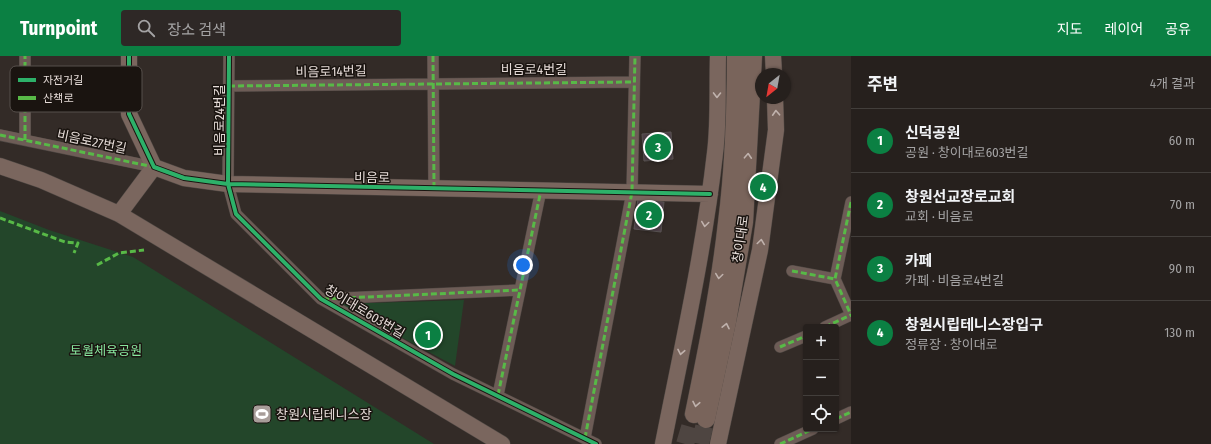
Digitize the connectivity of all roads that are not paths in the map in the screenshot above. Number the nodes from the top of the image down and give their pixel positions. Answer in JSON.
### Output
{"nodes":[{"id":1,"x":229,"y":56,"type":"edge"},
{"id":2,"x":433,"y":56,"type":"edge"},
{"id":3,"x":635,"y":56,"type":"edge"},
{"id":4,"x":718,"y":56,"type":"edge"},
{"id":5,"x":736,"y":56,"type":"edge"},
{"id":6,"x":753,"y":56,"type":"edge"},
{"id":7,"x":773,"y":56,"type":"edge"},
{"id":8,"x":774,"y":68,"type":"edge"},
{"id":9,"x":634,"y":82,"type":"junction"},
{"id":10,"x":433,"y":83,"type":"junction"},
{"id":11,"x":229,"y":86,"type":"junction"},
{"id":12,"x":775,"y":104,"type":"edge"},
{"id":13,"x":25,"y":112,"type":"edge"},
{"id":14,"x":129,"y":112,"type":"edge"},
{"id":15,"x":0,"y":135,"type":"edge"},
{"id":16,"x":25,"y":140,"type":"junction"},
{"id":17,"x":0,"y":166,"type":"edge"},
{"id":18,"x":154,"y":167,"type":"junction"},
{"id":19,"x":228,"y":184,"type":"junction"},
{"id":20,"x":434,"y":188,"type":"junction"},
{"id":21,"x":541,"y":190,"type":"junction"},
{"id":22,"x":632,"y":192,"type":"junction"},
{"id":23,"x":710,"y":194,"type":"junction"},
{"id":24,"x":851,"y":202,"type":"edge"},
{"id":25,"x":120,"y":214,"type":"junction"},
{"id":26,"x":792,"y":271,"type":"dead end"},
{"id":27,"x":835,"y":279,"type":"junction"},
{"id":28,"x":520,"y":290,"type":"junction"},
{"id":29,"x":321,"y":299,"type":"junction"},
{"id":30,"x":851,"y":315,"type":"edge"},
{"id":31,"x":832,"y":324,"type":"edge"},
{"id":32,"x":803,"y":337,"type":"edge"},
{"id":33,"x":780,"y":347,"type":"dead end"},
{"id":34,"x":498,"y":395,"type":"junction"},
{"id":35,"x":851,"y":412,"type":"edge"},
{"id":36,"x":839,"y":418,"type":"edge"},
{"id":37,"x":806,"y":432,"type":"edge"},
{"id":38,"x":585,"y":438,"type":"junction"},
{"id":39,"x":502,"y":444,"type":"edge"},
{"id":40,"x":596,"y":444,"type":"edge"},
{"id":41,"x":663,"y":444,"type":"edge"},
{"id":42,"x":718,"y":444,"type":"edge"},
{"id":43,"x":780,"y":444,"type":"edge"}],
"edges":[{"from":1,"to":11,"type":"street","name":"비음로24번길"},
{"from":2,"to":10,"type":"street"},
{"from":3,"to":9,"type":"street"},
{"from":4,"to":23,"type":"main road","one_way":true},
{"from":5,"to":6,"type":"main road","name":"창이대로","one_way":true},
{"from":7,"to":8,"type":"main road"},
{"from":9,"to":10,"type":"street","name":"비음로4번길"},
{"from":9,"to":22,"type":"street"},
{"from":10,"to":11,"type":"street","name":"비음로14번길"},
{"from":10,"to":20,"type":"street"},
{"from":11,"to":19,"type":"street","name":"비음로24번길"},
{"from":42,"to":12,"type":"main road","one_way":true},
{"from":13,"to":16,"type":"street"},
{"from":14,"to":18,"type":"main road"},
{"from":15,"to":16,"type":"street","name":"비음로27번길"},
{"from":16,"to":18,"type":"street","name":"비음로27번길"},
{"from":17,"to":25,"type":"main road"},
{"from":18,"to":19,"type":"main road","name":"비음로"},
{"from":18,"to":25,"type":"main road"},
{"from":19,"to":20,"type":"main road","name":"비음로"},
{"from":19,"to":29,"type":"street","name":"창이대로603번길"},
{"from":20,"to":21,"type":"main road","name":"비음로"},
{"from":21,"to":22,"type":"main road","name":"비음로"},
{"from":21,"to":28,"type":"street"},
{"from":22,"to":23,"type":"main road","name":"비음로"},
{"from":22,"to":38,"type":"street"},
{"from":23,"to":41,"type":"main road","one_way":true},
{"from":24,"to":27,"type":"street"},
{"from":25,"to":39,"type":"main road"},
{"from":26,"to":27,"type":"street"},
{"from":27,"to":30,"type":"street"},
{"from":28,"to":29,"type":"street","name":"창이대로603번길"},
{"from":28,"to":34,"type":"street"},
{"from":29,"to":34,"type":"street","name":"창이대로603번길"},
{"from":30,"to":31,"type":"street"},
{"from":32,"to":33,"type":"street"},
{"from":34,"to":38,"type":"street","name":"창이대로603번길"},
{"from":35,"to":36,"type":"street"},
{"from":37,"to":43,"type":"street"},
{"from":38,"to":40,"type":"street","name":"창이대로603번길"}]}
